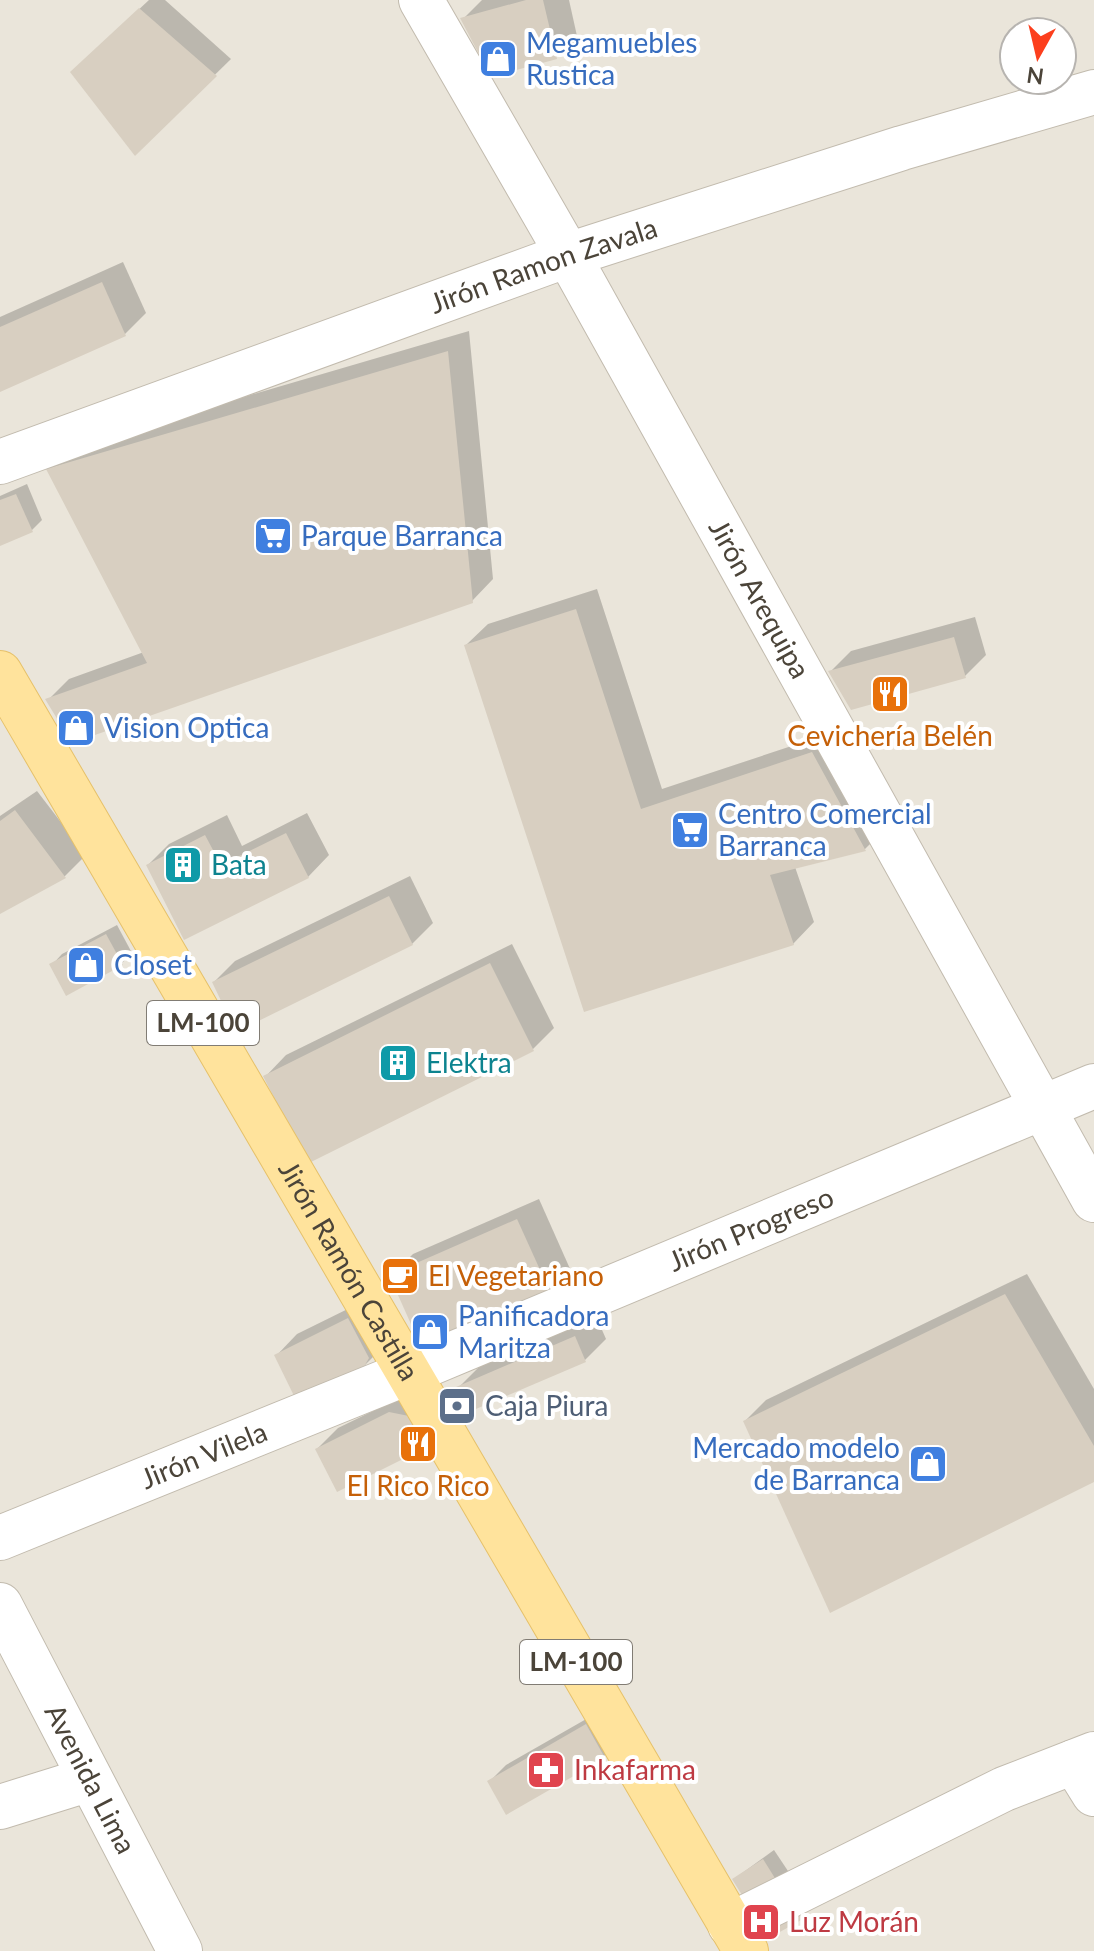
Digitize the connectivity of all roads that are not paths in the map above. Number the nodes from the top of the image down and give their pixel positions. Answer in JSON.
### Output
{"nodes":[{"id":1,"x":421,"y":0,"type":"edge"},
{"id":2,"x":1094,"y":92,"type":"edge"},
{"id":3,"x":568,"y":255,"type":"junction"},
{"id":4,"x":0,"y":462,"type":"edge"},
{"id":5,"x":0,"y":673,"type":"edge"},
{"id":6,"x":1094,"y":1086,"type":"edge"},
{"id":7,"x":1041,"y":1107,"type":"junction"},
{"id":8,"x":1094,"y":1200,"type":"edge"},
{"id":9,"x":407,"y":1373,"type":"junction"},
{"id":10,"x":0,"y":1538,"type":"edge"},
{"id":11,"x":0,"y":1605,"type":"edge"},
{"id":12,"x":1087,"y":1770,"type":"edge"},
{"id":13,"x":90,"y":1779,"type":"junction"},
{"id":14,"x":0,"y":1807,"type":"edge"},
{"id":15,"x":738,"y":1938,"type":"edge"},
{"id":16,"x":180,"y":1951,"type":"edge"}],
"edges":[{"from":1,"to":3,"type":"street","name":"Jirón Arequipa"},
{"from":2,"to":3,"type":"street","name":"Jirón Ramon Zavala"},
{"from":3,"to":4,"type":"street","name":"Jirón Ramon Zavala"},
{"from":3,"to":7,"type":"street","name":"Jirón Arequipa"},
{"from":5,"to":9,"type":"main road","name":"Jirón Ramón Castilla","number":"LM-100"},
{"from":6,"to":7,"type":"street","name":"Jirón Progreso"},
{"from":7,"to":8,"type":"street","name":"Jirón Arequipa"},
{"from":7,"to":9,"type":"street","name":"Jirón Progreso"},
{"from":9,"to":10,"type":"street","name":"Jirón Vilela"},
{"from":9,"to":15,"type":"main road","name":"Jirón Ramón Castilla","number":"LM-100"},
{"from":11,"to":13,"type":"street","name":"Avenida Lima"},
{"from":12,"to":15,"type":"street"},
{"from":13,"to":14,"type":"street"},
{"from":13,"to":16,"type":"street","name":"Avenida Lima"}]}
